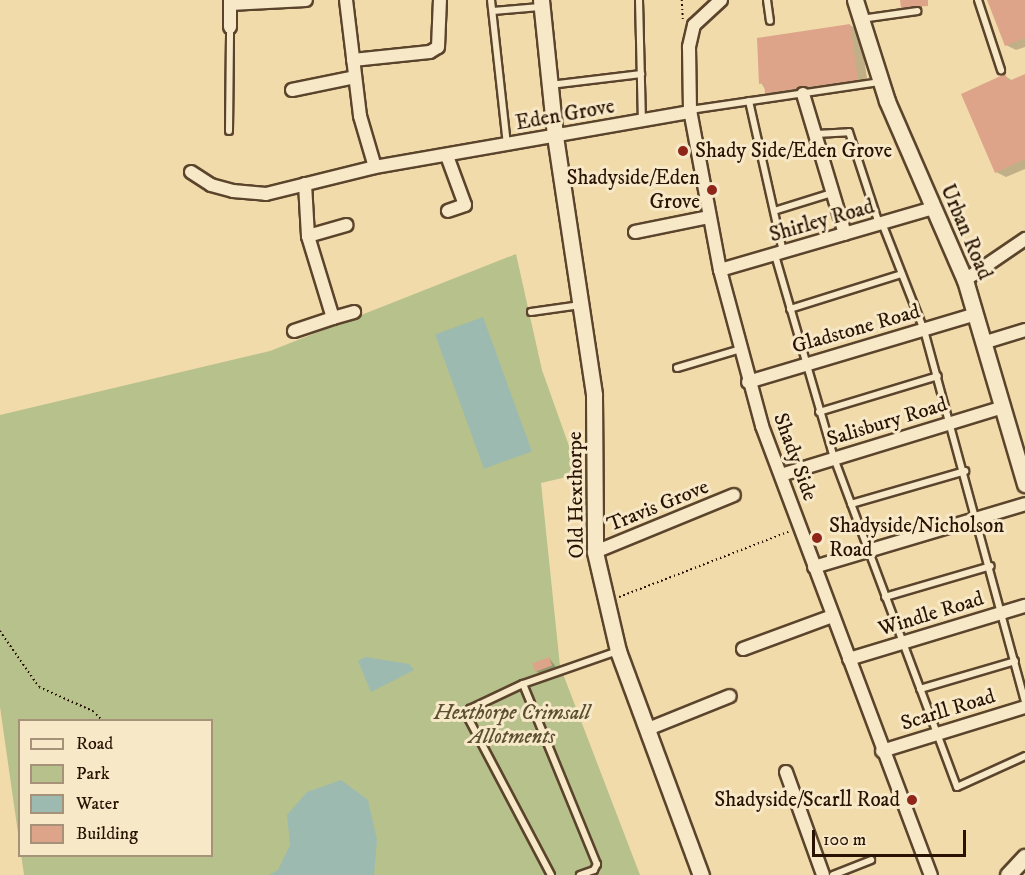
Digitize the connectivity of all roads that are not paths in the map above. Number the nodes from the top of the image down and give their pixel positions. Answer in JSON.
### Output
{"nodes":[{"id":1,"x":306,"y":0,"type":"edge"},
{"id":2,"x":346,"y":0,"type":"edge"},
{"id":3,"x":440,"y":0,"type":"edge"},
{"id":4,"x":491,"y":0,"type":"edge"},
{"id":5,"x":639,"y":0,"type":"edge"},
{"id":6,"x":721,"y":0,"type":"edge"},
{"id":7,"x":767,"y":0,"type":"edge"},
{"id":8,"x":855,"y":0,"type":"edge"},
{"id":9,"x":978,"y":0,"type":"edge"},
{"id":10,"x":230,"y":2,"type":"edge"},
{"id":11,"x":541,"y":3,"type":"edge"},
{"id":12,"x":493,"y":11,"type":"junction"},
{"id":13,"x":917,"y":11,"type":"dead end"},
{"id":14,"x":861,"y":20,"type":"junction"},
{"id":15,"x":770,"y":21,"type":"dead end"},
{"id":16,"x":230,"y":27,"type":"joint"},
{"id":17,"x":353,"y":60,"type":"junction"},
{"id":18,"x":1001,"y":70,"type":"dead end"},
{"id":19,"x":641,"y":74,"type":"junction"},
{"id":20,"x":355,"y":76,"type":"junction"},
{"id":21,"x":881,"y":82,"type":"junction"},
{"id":22,"x":550,"y":85,"type":"junction"},
{"id":23,"x":292,"y":90,"type":"dead end"},
{"id":24,"x":803,"y":94,"type":"junction"},
{"id":25,"x":749,"y":101,"type":"junction"},
{"id":26,"x":690,"y":111,"type":"junction"},
{"id":27,"x":642,"y":121,"type":"junction"},
{"id":28,"x":229,"y":131,"type":"dead end"},
{"id":29,"x":813,"y":135,"type":"junction"},
{"id":30,"x":555,"y":136,"type":"junction"},
{"id":31,"x":507,"y":145,"type":"junction"},
{"id":32,"x":447,"y":156,"type":"junction"},
{"id":33,"x":375,"y":167,"type":"junction"},
{"id":34,"x":191,"y":172,"type":"dead end"},
{"id":35,"x":305,"y":184,"type":"junction"},
{"id":36,"x":832,"y":193,"type":"junction"},
{"id":37,"x":934,"y":208,"type":"junction"},
{"id":38,"x":448,"y":210,"type":"dead end"},
{"id":39,"x":774,"y":211,"type":"junction"},
{"id":40,"x":709,"y":217,"type":"junction"},
{"id":41,"x":881,"y":224,"type":"junction"},
{"id":42,"x":346,"y":225,"type":"dead end"},
{"id":43,"x":634,"y":232,"type":"dead end"},
{"id":44,"x":845,"y":234,"type":"junction"},
{"id":45,"x":308,"y":236,"type":"junction"},
{"id":46,"x":1025,"y":239,"type":"edge"},
{"id":47,"x":779,"y":254,"type":"junction"},
{"id":48,"x":720,"y":270,"type":"junction"},
{"id":49,"x":902,"y":274,"type":"junction"},
{"id":50,"x":965,"y":280,"type":"junction"},
{"id":51,"x":583,"y":305,"type":"junction"},
{"id":52,"x":790,"y":309,"type":"junction"},
{"id":53,"x":354,"y":312,"type":"dead end"},
{"id":54,"x":531,"y":312,"type":"dead end"},
{"id":55,"x":976,"y":314,"type":"junction"},
{"id":56,"x":333,"y":318,"type":"junction"},
{"id":57,"x":924,"y":330,"type":"junction"},
{"id":58,"x":1025,"y":330,"type":"edge"},
{"id":59,"x":294,"y":331,"type":"dead end"},
{"id":60,"x":986,"y":342,"type":"junction"},
{"id":61,"x":741,"y":350,"type":"junction"},
{"id":62,"x":804,"y":365,"type":"junction"},
{"id":63,"x":677,"y":368,"type":"dead end"},
{"id":64,"x":938,"y":376,"type":"junction"},
{"id":65,"x":748,"y":382,"type":"junction"},
{"id":66,"x":1004,"y":407,"type":"junction"},
{"id":67,"x":819,"y":412,"type":"junction"},
{"id":68,"x":952,"y":423,"type":"junction"},
{"id":69,"x":834,"y":458,"type":"junction"},
{"id":70,"x":965,"y":471,"type":"junction"},
{"id":71,"x":781,"y":475,"type":"junction"},
{"id":72,"x":1025,"y":484,"type":"edge"},
{"id":73,"x":734,"y":495,"type":"dead end"},
{"id":74,"x":851,"y":504,"type":"junction"},
{"id":75,"x":1025,"y":504,"type":"edge"},
{"id":76,"x":978,"y":518,"type":"junction"},
{"id":77,"x":867,"y":551,"type":"junction"},
{"id":78,"x":596,"y":552,"type":"junction"},
{"id":79,"x":991,"y":566,"type":"junction"},
{"id":80,"x":814,"y":567,"type":"junction"},
{"id":81,"x":885,"y":597,"type":"junction"},
{"id":82,"x":1025,"y":606,"type":"edge"},
{"id":83,"x":1003,"y":613,"type":"junction"},
{"id":84,"x":832,"y":616,"type":"junction"},
{"id":85,"x":903,"y":643,"type":"junction"},
{"id":86,"x":743,"y":649,"type":"dead end"},
{"id":87,"x":618,"y":651,"type":"junction"},
{"id":88,"x":849,"y":659,"type":"junction"},
{"id":89,"x":1015,"y":661,"type":"junction"},
{"id":90,"x":524,"y":684,"type":"junction"},
{"id":91,"x":920,"y":689,"type":"junction"},
{"id":92,"x":730,"y":696,"type":"dead end"},
{"id":93,"x":1025,"y":702,"type":"edge"},
{"id":94,"x":1025,"y":707,"type":"edge"},
{"id":95,"x":648,"y":729,"type":"junction"},
{"id":96,"x":937,"y":735,"type":"junction"},
{"id":97,"x":882,"y":751,"type":"junction"},
{"id":98,"x":1025,"y":756,"type":"edge"},
{"id":99,"x":786,"y":772,"type":"dead end"},
{"id":100,"x":1025,"y":857,"type":"edge"},
{"id":101,"x":871,"y":860,"type":"dead end"},
{"id":102,"x":551,"y":875,"type":"edge"},
{"id":103,"x":580,"y":875,"type":"edge"},
{"id":104,"x":700,"y":875,"type":"edge"},
{"id":105,"x":823,"y":875,"type":"edge"},
{"id":106,"x":833,"y":875,"type":"edge"},
{"id":107,"x":931,"y":875,"type":"edge"},
{"id":108,"x":1008,"y":875,"type":"edge"}],
"edges":[{"from":1,"to":10,"type":"street"},
{"from":2,"to":17,"type":"street"},
{"from":3,"to":17,"type":"street"},
{"from":4,"to":12,"type":"lane"},
{"from":5,"to":19,"type":"lane"},
{"from":6,"to":26,"type":"street","name":"Shady Side"},
{"from":7,"to":15,"type":"lane"},
{"from":8,"to":14,"type":"street","name":"Urban Road"},
{"from":9,"to":18,"type":"lane"},
{"from":10,"to":16,"type":"street"},
{"from":11,"to":12,"type":"lane"},
{"from":11,"to":22,"type":"street","name":"Old Hexthorpe"},
{"from":12,"to":31,"type":"lane"},
{"from":13,"to":14,"type":"lane"},
{"from":14,"to":21,"type":"street","name":"Urban Road"},
{"from":16,"to":28,"type":"lane"},
{"from":17,"to":20,"type":"street"},
{"from":19,"to":22,"type":"lane"},
{"from":19,"to":27,"type":"lane"},
{"from":20,"to":23,"type":"street"},
{"from":20,"to":33,"type":"street"},
{"from":21,"to":24,"type":"lane"},
{"from":21,"to":37,"type":"street","name":"Urban Road"},
{"from":22,"to":30,"type":"street","name":"Old Hexthorpe"},
{"from":24,"to":25,"type":"lane"},
{"from":24,"to":29,"type":"street"},
{"from":25,"to":26,"type":"lane"},
{"from":25,"to":39,"type":"lane"},
{"from":26,"to":27,"type":"street","name":"Eden Grove"},
{"from":26,"to":40,"type":"street","name":"Shady Side"},
{"from":27,"to":30,"type":"street","name":"Eden Grove"},
{"from":29,"to":36,"type":"street"},
{"from":29,"to":41,"type":"lane"},
{"from":30,"to":31,"type":"street","name":"Eden Grove"},
{"from":30,"to":51,"type":"street","name":"Old Hexthorpe"},
{"from":31,"to":32,"type":"street","name":"Eden Grove"},
{"from":32,"to":33,"type":"street","name":"Eden Grove"},
{"from":32,"to":38,"type":"street"},
{"from":33,"to":35,"type":"street","name":"Eden Grove"},
{"from":34,"to":35,"type":"street","name":"Eden Grove"},
{"from":35,"to":45,"type":"street"},
{"from":36,"to":39,"type":"lane"},
{"from":36,"to":44,"type":"street"},
{"from":37,"to":41,"type":"street","name":"Shirley Road"},
{"from":37,"to":50,"type":"street","name":"Urban Road"},
{"from":39,"to":47,"type":"lane"},
{"from":40,"to":43,"type":"street"},
{"from":40,"to":48,"type":"street","name":"Shady Side"},
{"from":41,"to":44,"type":"street","name":"Shirley Road"},
{"from":41,"to":49,"type":"lane"},
{"from":42,"to":45,"type":"street"},
{"from":44,"to":47,"type":"street","name":"Shirley Road"},
{"from":45,"to":56,"type":"street"},
{"from":46,"to":50,"type":"street"},
{"from":47,"to":48,"type":"street","name":"Shirley Road"},
{"from":47,"to":52,"type":"lane"},
{"from":48,"to":61,"type":"street","name":"Shady Side"},
{"from":49,"to":52,"type":"lane"},
{"from":49,"to":57,"type":"lane"},
{"from":50,"to":55,"type":"street","name":"Urban Road"},
{"from":51,"to":54,"type":"lane"},
{"from":51,"to":78,"type":"street","name":"Old Hexthorpe"},
{"from":52,"to":62,"type":"lane"},
{"from":53,"to":56,"type":"street"},
{"from":55,"to":57,"type":"street","name":"Gladstone Road"},
{"from":55,"to":60,"type":"street","name":"Urban Road"},
{"from":56,"to":59,"type":"street"},
{"from":57,"to":62,"type":"street","name":"Gladstone Road"},
{"from":57,"to":64,"type":"lane"},
{"from":58,"to":60,"type":"street"},
{"from":60,"to":66,"type":"street","name":"Urban Road"},
{"from":61,"to":63,"type":"lane"},
{"from":61,"to":65,"type":"street","name":"Shady Side"},
{"from":62,"to":65,"type":"street","name":"Gladstone Road"},
{"from":62,"to":67,"type":"lane"},
{"from":64,"to":67,"type":"lane"},
{"from":64,"to":68,"type":"lane"},
{"from":65,"to":71,"type":"street","name":"Shady Side"},
{"from":66,"to":68,"type":"street","name":"Salisbury Road"},
{"from":66,"to":72,"type":"street","name":"Urban Road"},
{"from":67,"to":69,"type":"lane"},
{"from":68,"to":69,"type":"street","name":"Salisbury Road"},
{"from":68,"to":70,"type":"lane"},
{"from":69,"to":71,"type":"street","name":"Salisbury Road"},
{"from":69,"to":74,"type":"lane"},
{"from":70,"to":74,"type":"lane"},
{"from":70,"to":76,"type":"lane"},
{"from":71,"to":80,"type":"street","name":"Shady Side"},
{"from":73,"to":78,"type":"street","name":"Travis Grove"},
{"from":74,"to":77,"type":"lane"},
{"from":75,"to":76,"type":"street"},
{"from":76,"to":77,"type":"street"},
{"from":76,"to":79,"type":"lane"},
{"from":77,"to":80,"type":"street"},
{"from":77,"to":81,"type":"lane"},
{"from":78,"to":87,"type":"street","name":"Old Hexthorpe"},
{"from":79,"to":81,"type":"lane"},
{"from":79,"to":83,"type":"lane"},
{"from":80,"to":84,"type":"street","name":"Shady Side"},
{"from":81,"to":85,"type":"lane"},
{"from":82,"to":83,"type":"street","name":"Windle Road"},
{"from":83,"to":85,"type":"street","name":"Windle Road"},
{"from":83,"to":89,"type":"lane"},
{"from":84,"to":86,"type":"street"},
{"from":84,"to":88,"type":"street","name":"Shady Side"},
{"from":85,"to":88,"type":"street","name":"Windle Road"},
{"from":85,"to":91,"type":"lane"},
{"from":87,"to":90,"type":"lane"},
{"from":87,"to":95,"type":"street","name":"Old Hexthorpe"},
{"from":88,"to":97,"type":"street","name":"Shady Side"},
{"from":89,"to":91,"type":"lane"},
{"from":89,"to":93,"type":"lane"},
{"from":90,"to":102,"type":"lane"},
{"from":90,"to":103,"type":"lane"},
{"from":91,"to":96,"type":"lane"},
{"from":92,"to":95,"type":"street"},
{"from":94,"to":96,"type":"street","name":"Scarll Road"},
{"from":95,"to":104,"type":"street","name":"Old Hexthorpe"},
{"from":96,"to":97,"type":"street","name":"Scarll Road"},
{"from":96,"to":98,"type":"lane"},
{"from":97,"to":107,"type":"street","name":"Shady Side"},
{"from":99,"to":105,"type":"street"},
{"from":100,"to":108,"type":"street"},
{"from":101,"to":106,"type":"lane"}]}
